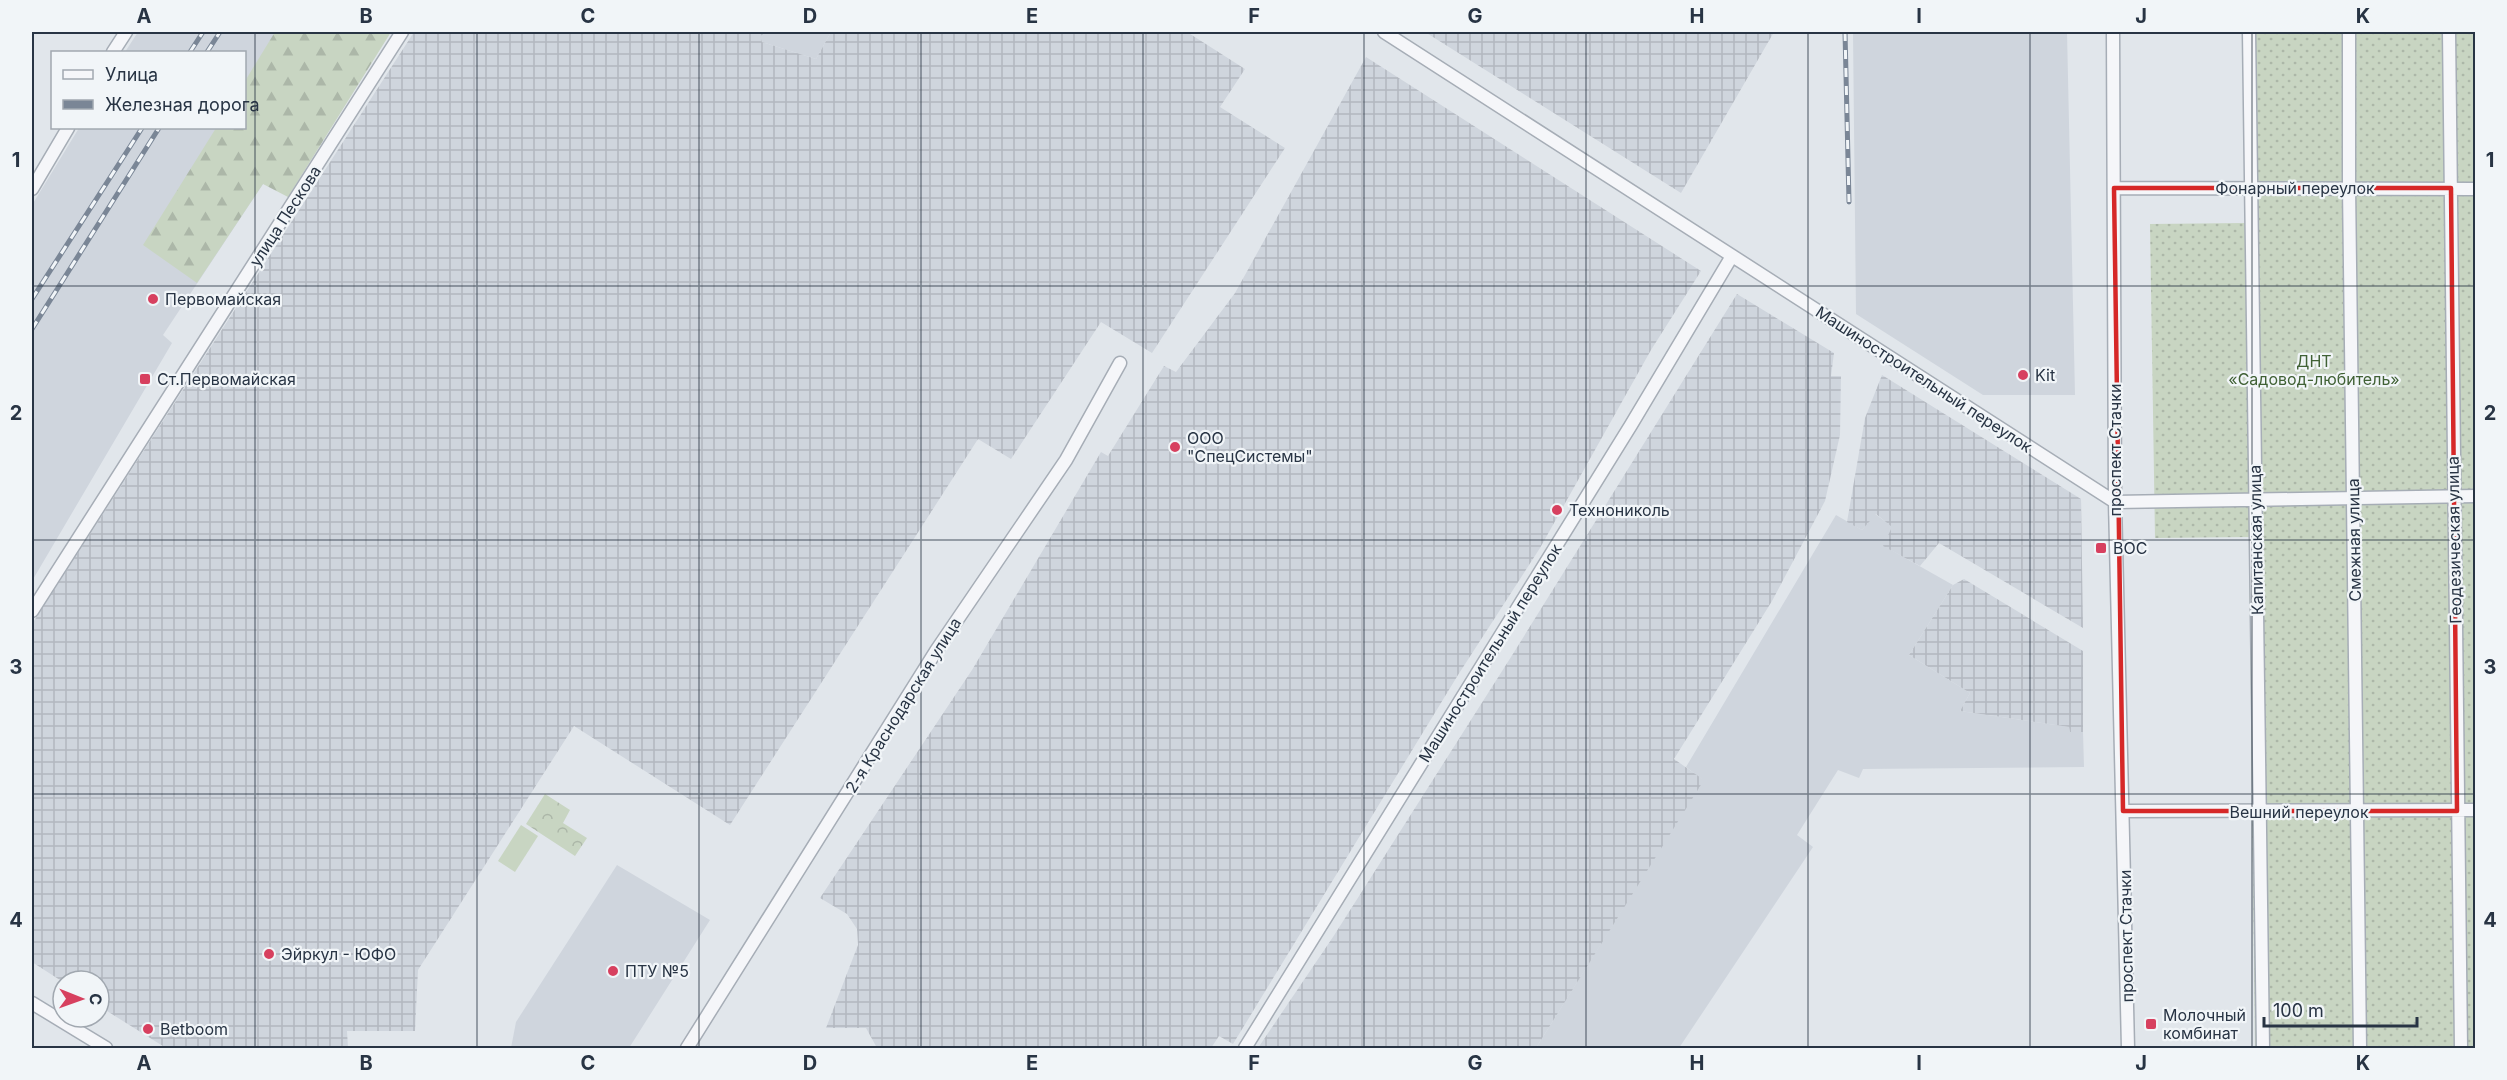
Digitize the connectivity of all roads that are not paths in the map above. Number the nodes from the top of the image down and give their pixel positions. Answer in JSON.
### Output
{"nodes":[{"id":1,"x":126,"y":32,"type":"edge"},
{"id":2,"x":402,"y":32,"type":"edge"},
{"id":3,"x":1384,"y":32,"type":"edge"},
{"id":4,"x":2113,"y":32,"type":"edge"},
{"id":5,"x":2249,"y":32,"type":"edge"},
{"id":6,"x":2349,"y":32,"type":"edge"},
{"id":7,"x":2449,"y":32,"type":"edge"},
{"id":8,"x":114,"y":51,"type":"edge"},
{"id":9,"x":67,"y":129,"type":"edge"},
{"id":10,"x":2349,"y":187,"type":"junction"},
{"id":11,"x":2114,"y":188,"type":"junction"},
{"id":12,"x":2251,"y":188,"type":"junction"},
{"id":13,"x":2451,"y":188,"type":"junction"},
{"id":14,"x":32,"y":189,"type":"edge"},
{"id":15,"x":2475,"y":189,"type":"edge"},
{"id":16,"x":1732,"y":256,"type":"junction"},
{"id":17,"x":1120,"y":363,"type":"dead end"},
{"id":18,"x":2453,"y":496,"type":"junction"},
{"id":19,"x":2475,"y":496,"type":"edge"},
{"id":20,"x":2354,"y":497,"type":"junction"},
{"id":21,"x":2255,"y":500,"type":"junction"},
{"id":22,"x":2115,"y":502,"type":"junction"},
{"id":23,"x":32,"y":611,"type":"edge"},
{"id":24,"x":2475,"y":810,"type":"edge"},
{"id":25,"x":2123,"y":811,"type":"junction"},
{"id":26,"x":2357,"y":811,"type":"junction"},
{"id":27,"x":2457,"y":811,"type":"junction"},
{"id":28,"x":2259,"y":813,"type":"junction"},
{"id":29,"x":32,"y":1003,"type":"edge"},
{"id":30,"x":106,"y":1048,"type":"edge"},
{"id":31,"x":687,"y":1048,"type":"edge"},
{"id":32,"x":1245,"y":1048,"type":"edge"},
{"id":33,"x":2128,"y":1048,"type":"edge"},
{"id":34,"x":2263,"y":1048,"type":"edge"},
{"id":35,"x":2360,"y":1048,"type":"edge"},
{"id":36,"x":2461,"y":1048,"type":"edge"}],
"edges":[{"from":1,"to":8,"type":"street"},
{"from":2,"to":23,"type":"street","name":"улица Пескова"},
{"from":3,"to":16,"type":"street","name":"Машиностроительный переулок"},
{"from":4,"to":11,"type":"street","name":"проспект Стачки"},
{"from":5,"to":12,"type":"street","name":"Капитанская улица"},
{"from":6,"to":10,"type":"street","name":"Смежная улица"},
{"from":7,"to":13,"type":"street","name":"Геодезическая улица"},
{"from":9,"to":14,"type":"street"},
{"from":10,"to":12,"type":"street","name":"Фонарный переулок"},
{"from":10,"to":13,"type":"street","name":"Фонарный переулок"},
{"from":10,"to":20,"type":"street","name":"Смежная улица"},
{"from":11,"to":12,"type":"street","name":"Фонарный переулок"},
{"from":11,"to":22,"type":"street","name":"проспект Стачки"},
{"from":12,"to":21,"type":"street","name":"Капитанская улица"},
{"from":13,"to":15,"type":"street","name":"Фонарный переулок"},
{"from":13,"to":18,"type":"street","name":"Геодезическая улица"},
{"from":16,"to":22,"type":"street","name":"Машиностроительный переулок"},
{"from":16,"to":32,"type":"street","name":"Машиностроительный переулок"},
{"from":17,"to":31,"type":"street","name":"2-я Краснодарская улица"},
{"from":18,"to":19,"type":"street"},
{"from":18,"to":20,"type":"street"},
{"from":18,"to":27,"type":"street","name":"Геодезическая улица"},
{"from":20,"to":21,"type":"street"},
{"from":20,"to":26,"type":"street","name":"Смежная улица"},
{"from":21,"to":22,"type":"street"},
{"from":21,"to":28,"type":"street","name":"Капитанская улица"},
{"from":22,"to":25,"type":"street","name":"проспект Стачки"},
{"from":24,"to":27,"type":"street","name":"Вешний переулок"},
{"from":25,"to":28,"type":"street","name":"Вешний переулок"},
{"from":25,"to":33,"type":"street","name":"проспект Стачки"},
{"from":26,"to":27,"type":"street","name":"Вешний переулок"},
{"from":26,"to":28,"type":"street","name":"Вешний переулок"},
{"from":26,"to":35,"type":"street","name":"Смежная улица"},
{"from":27,"to":36,"type":"street","name":"Геодезическая улица"},
{"from":28,"to":34,"type":"street","name":"Капитанская улица"},
{"from":29,"to":30,"type":"street"}]}
